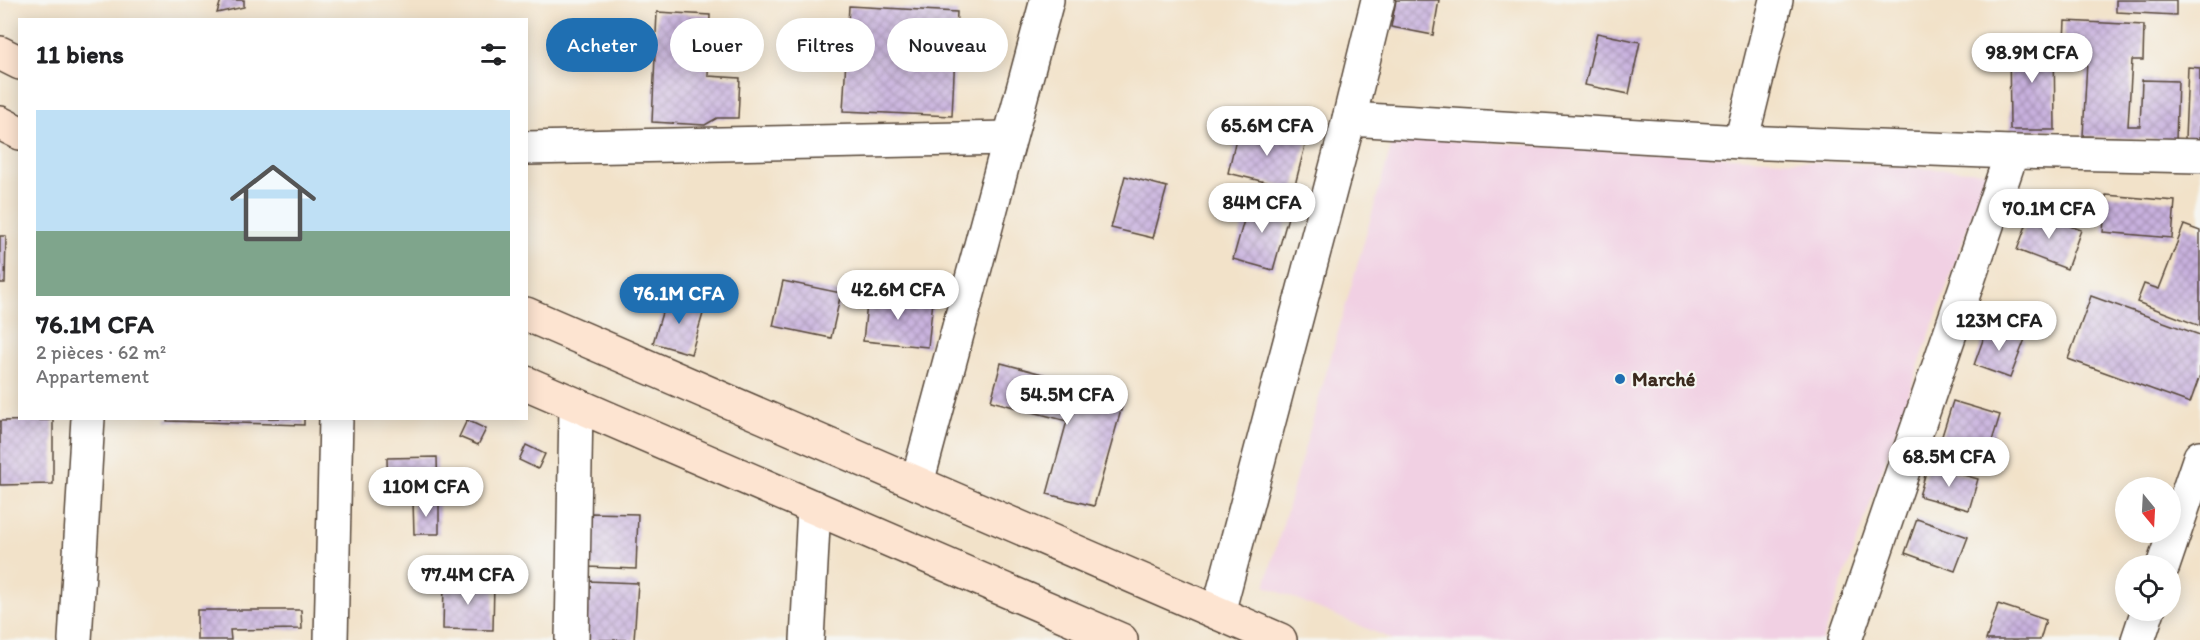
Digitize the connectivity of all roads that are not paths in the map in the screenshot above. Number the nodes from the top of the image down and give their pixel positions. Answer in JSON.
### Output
{"nodes":[{"id":1,"x":1047,"y":0,"type":"edge"},
{"id":2,"x":1378,"y":0,"type":"edge"},
{"id":3,"x":1776,"y":0,"type":"edge"},
{"id":4,"x":0,"y":53,"type":"edge"},
{"id":5,"x":18,"y":62,"type":"edge"},
{"id":6,"x":1349,"y":119,"type":"junction"},
{"id":7,"x":0,"y":123,"type":"edge"},
{"id":8,"x":18,"y":132,"type":"edge"},
{"id":9,"x":1009,"y":138,"type":"junction"},
{"id":10,"x":1741,"y":142,"type":"junction"},
{"id":11,"x":528,"y":148,"type":"edge"},
{"id":12,"x":2012,"y":152,"type":"junction"},
{"id":13,"x":2200,"y":156,"type":"edge"},
{"id":14,"x":528,"y":315,"type":"edge"},
{"id":15,"x":528,"y":384,"type":"edge"},
{"id":16,"x":576,"y":405,"type":"junction"},
{"id":17,"x":88,"y":420,"type":"edge"},
{"id":18,"x":336,"y":420,"type":"edge"},
{"id":19,"x":2200,"y":457,"type":"edge"},
{"id":20,"x":917,"y":483,"type":"junction"},
{"id":21,"x":814,"y":507,"type":"junction"},
{"id":22,"x":2167,"y":555,"type":"edge"},
{"id":23,"x":1218,"y":613,"type":"junction"},
{"id":24,"x":2144,"y":621,"type":"edge"},
{"id":25,"x":75,"y":640,"type":"edge"},
{"id":26,"x":331,"y":640,"type":"edge"},
{"id":27,"x":572,"y":640,"type":"edge"},
{"id":28,"x":807,"y":640,"type":"edge"},
{"id":29,"x":1121,"y":640,"type":"edge"},
{"id":30,"x":1280,"y":640,"type":"edge"},
{"id":31,"x":1845,"y":640,"type":"edge"},
{"id":32,"x":2138,"y":640,"type":"edge"}],
"edges":[{"from":1,"to":9,"type":"street"},
{"from":2,"to":6,"type":"street"},
{"from":3,"to":10,"type":"street"},
{"from":4,"to":5,"type":"main road"},
{"from":6,"to":10,"type":"street"},
{"from":6,"to":23,"type":"street"},
{"from":7,"to":8,"type":"main road"},
{"from":9,"to":11,"type":"street"},
{"from":9,"to":20,"type":"street"},
{"from":10,"to":12,"type":"street"},
{"from":12,"to":13,"type":"street"},
{"from":12,"to":31,"type":"street"},
{"from":14,"to":20,"type":"main road"},
{"from":15,"to":16,"type":"main road"},
{"from":16,"to":21,"type":"main road"},
{"from":16,"to":27,"type":"street"},
{"from":17,"to":25,"type":"street"},
{"from":18,"to":26,"type":"street"},
{"from":19,"to":22,"type":"street"},
{"from":20,"to":23,"type":"main road"},
{"from":21,"to":28,"type":"street"},
{"from":21,"to":29,"type":"main road"},
{"from":23,"to":30,"type":"main road"},
{"from":24,"to":32,"type":"street"}]}
